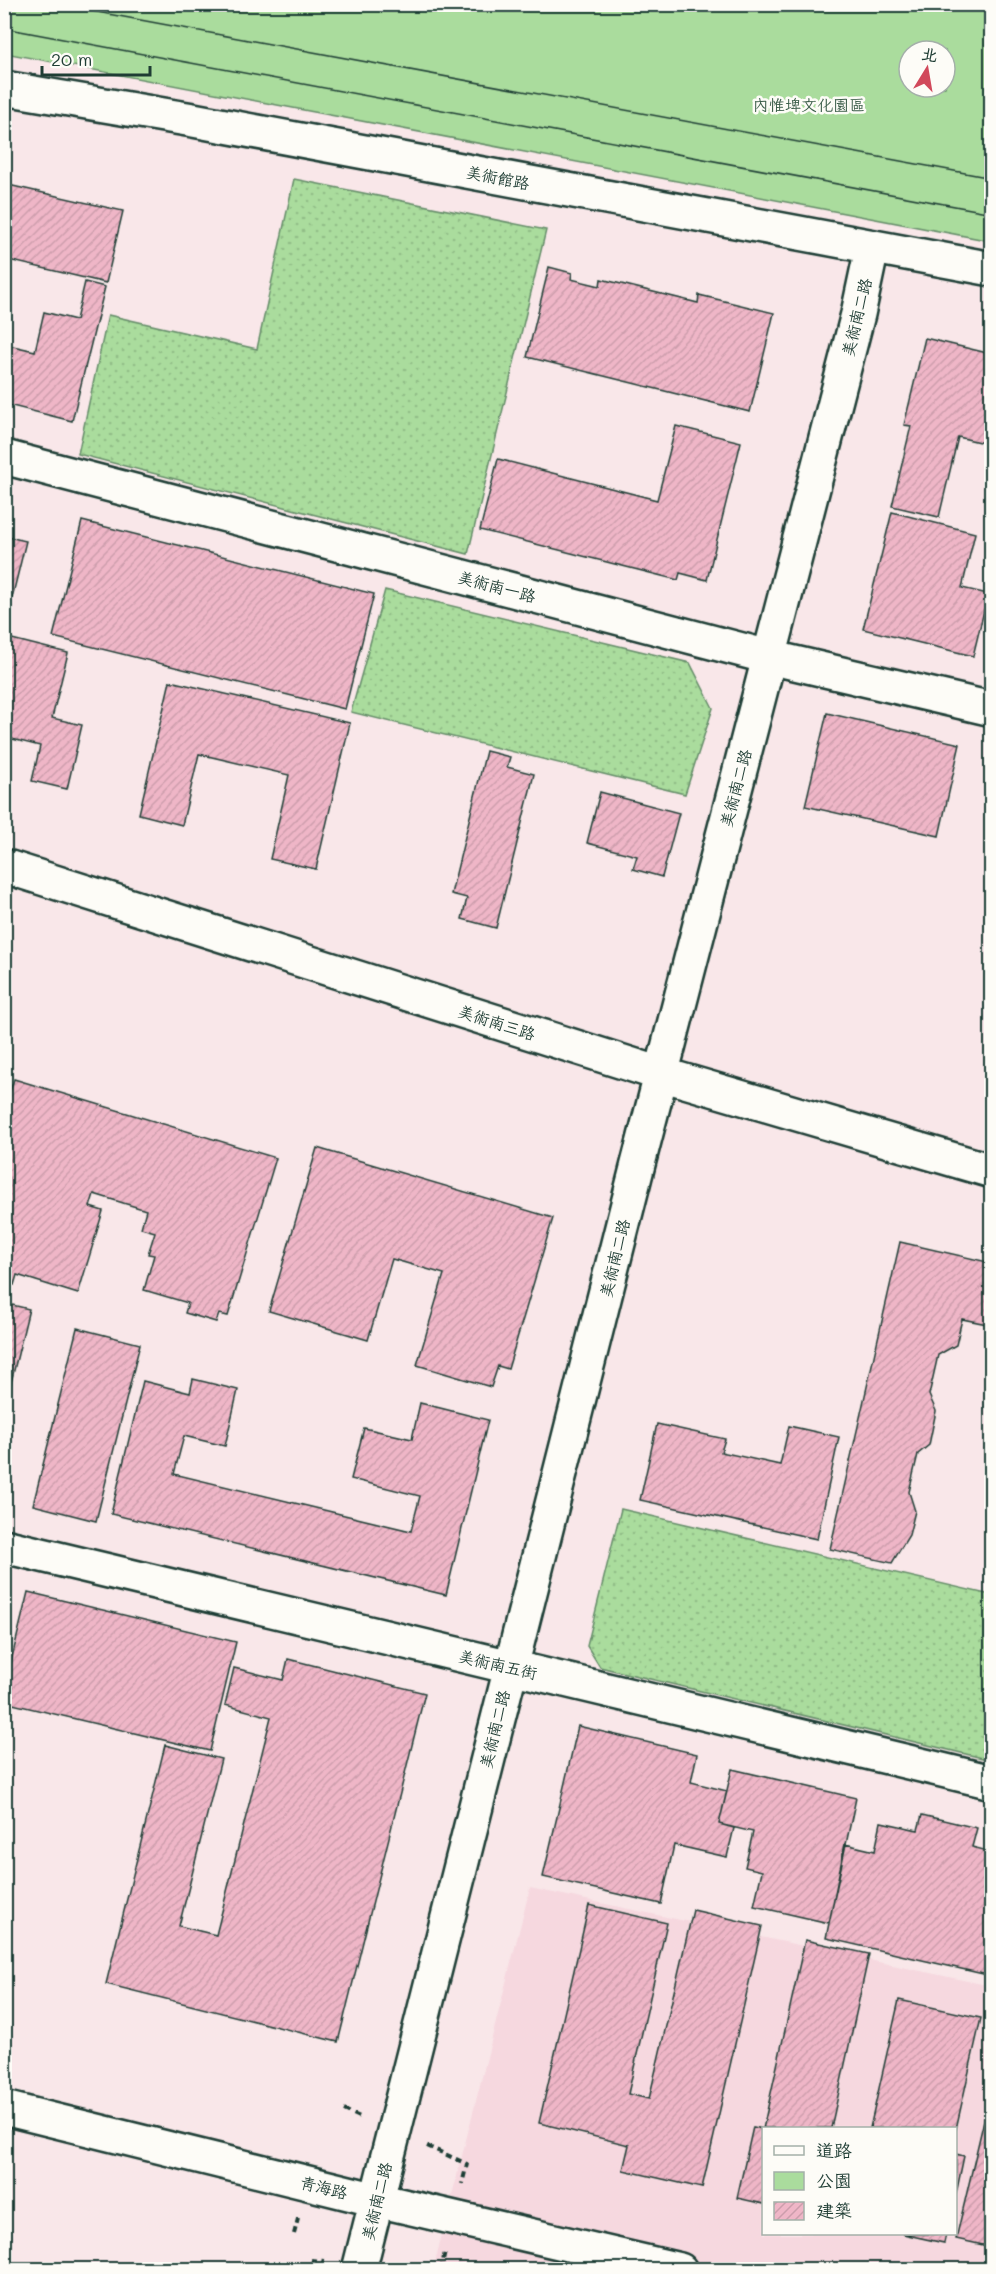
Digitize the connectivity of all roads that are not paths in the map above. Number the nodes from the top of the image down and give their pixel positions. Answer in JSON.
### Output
{"nodes":[{"id":1,"x":4,"y":88,"type":"edge"},
{"id":2,"x":872,"y":248,"type":"junction"},
{"id":3,"x":992,"y":269,"type":"edge"},
{"id":4,"x":4,"y":457,"type":"edge"},
{"id":5,"x":769,"y":657,"type":"junction"},
{"id":6,"x":992,"y":710,"type":"edge"},
{"id":7,"x":4,"y":866,"type":"edge"},
{"id":8,"x":661,"y":1074,"type":"junction"},
{"id":9,"x":992,"y":1171,"type":"edge"},
{"id":10,"x":4,"y":1546,"type":"edge"},
{"id":11,"x":510,"y":1667,"type":"junction"},
{"id":12,"x":992,"y":1782,"type":"edge"},
{"id":13,"x":4,"y":2108,"type":"edge"},
{"id":14,"x":376,"y":2200,"type":"junction"},
{"id":15,"x":359,"y":2270,"type":"edge"},
{"id":16,"x":680,"y":2270,"type":"edge"}],
"edges":[{"from":1,"to":2,"type":"street","name":"美術館路"},
{"from":2,"to":3,"type":"street","name":"美術館路"},
{"from":2,"to":5,"type":"street","name":"美術南二路"},
{"from":4,"to":5,"type":"street","name":"美術南一路"},
{"from":5,"to":6,"type":"street","name":"美術南一路"},
{"from":5,"to":8,"type":"street","name":"美術南二路"},
{"from":7,"to":8,"type":"street","name":"美術南三路"},
{"from":8,"to":9,"type":"street","name":"美術南三路"},
{"from":8,"to":11,"type":"street","name":"美術南二路"},
{"from":10,"to":11,"type":"street","name":"美術南五街"},
{"from":11,"to":12,"type":"street","name":"美術南五街"},
{"from":11,"to":14,"type":"street","name":"美術南二路"},
{"from":13,"to":14,"type":"street","name":"青海路"},
{"from":14,"to":15,"type":"street","name":"美術南二路"},
{"from":14,"to":16,"type":"street","name":"青海路"}]}
